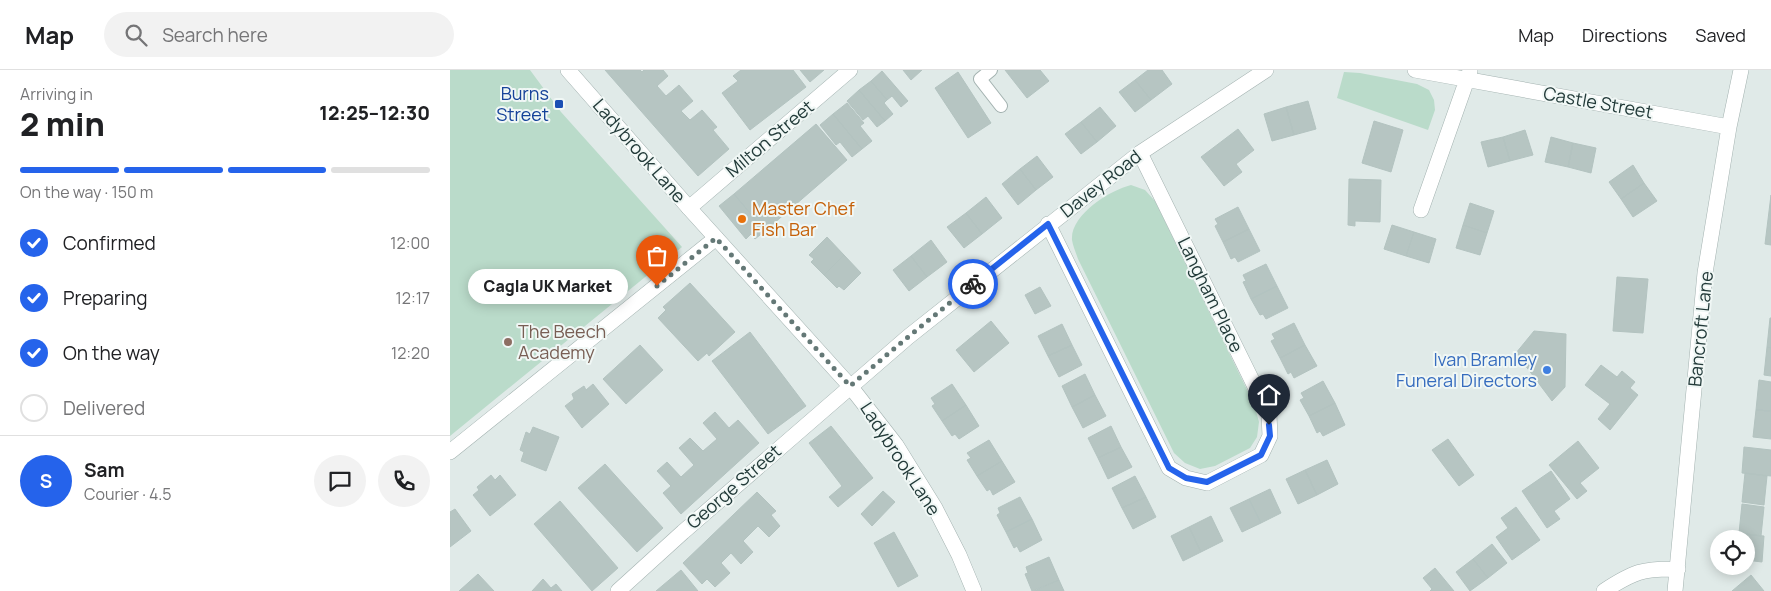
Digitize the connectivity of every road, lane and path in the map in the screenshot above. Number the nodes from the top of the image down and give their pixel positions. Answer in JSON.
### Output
{"nodes":[{"id":1,"x":568,"y":70,"type":"edge"},
{"id":2,"x":850,"y":70,"type":"edge"},
{"id":3,"x":991,"y":70,"type":"edge"},
{"id":4,"x":1266,"y":70,"type":"edge"},
{"id":5,"x":1415,"y":70,"type":"edge"},
{"id":6,"x":1741,"y":70,"type":"edge"},
{"id":7,"x":1469,"y":75,"type":"edge"},
{"id":8,"x":1001,"y":106,"type":"dead end"},
{"id":9,"x":1729,"y":127,"type":"junction"},
{"id":10,"x":1140,"y":153,"type":"junction"},
{"id":11,"x":689,"y":208,"type":"junction"},
{"id":12,"x":1421,"y":210,"type":"dead end"},
{"id":13,"x":1048,"y":224,"type":"junction"},
{"id":14,"x":716,"y":238,"type":"junction"},
{"id":15,"x":850,"y":386,"type":"junction"},
{"id":16,"x":450,"y":452,"type":"edge"},
{"id":17,"x":1678,"y":569,"type":"junction"},
{"id":18,"x":618,"y":591,"type":"edge"},
{"id":19,"x":974,"y":591,"type":"edge"},
{"id":20,"x":1604,"y":591,"type":"edge"},
{"id":21,"x":1675,"y":591,"type":"edge"}],
"edges":[{"from":1,"to":11,"type":"street","name":"Ladybrook Lane"},
{"from":2,"to":11,"type":"street","name":"Milton Street"},
{"from":3,"to":8,"type":"lane"},
{"from":4,"to":10,"type":"street","name":"Davey Road"},
{"from":5,"to":7,"type":"street"},
{"from":6,"to":9,"type":"street","name":"Bancroft Lane"},
{"from":7,"to":9,"type":"street","name":"Castle Street"},
{"from":7,"to":12,"type":"street"},
{"from":9,"to":17,"type":"street","name":"Bancroft Lane"},
{"from":10,"to":13,"type":"street","name":"Davey Road"},
{"from":10,"to":13,"type":"street","name":"Langham Place"},
{"from":11,"to":14,"type":"street","name":"Ladybrook Lane"},
{"from":13,"to":15,"type":"street","name":"Davey Road"},
{"from":14,"to":15,"type":"street","name":"Ladybrook Lane"},
{"from":14,"to":16,"type":"street"},
{"from":15,"to":18,"type":"street","name":"George Street"},
{"from":15,"to":19,"type":"street","name":"Ladybrook Lane"},
{"from":17,"to":20,"type":"street"},
{"from":17,"to":21,"type":"street","name":"Bancroft Lane"}]}
